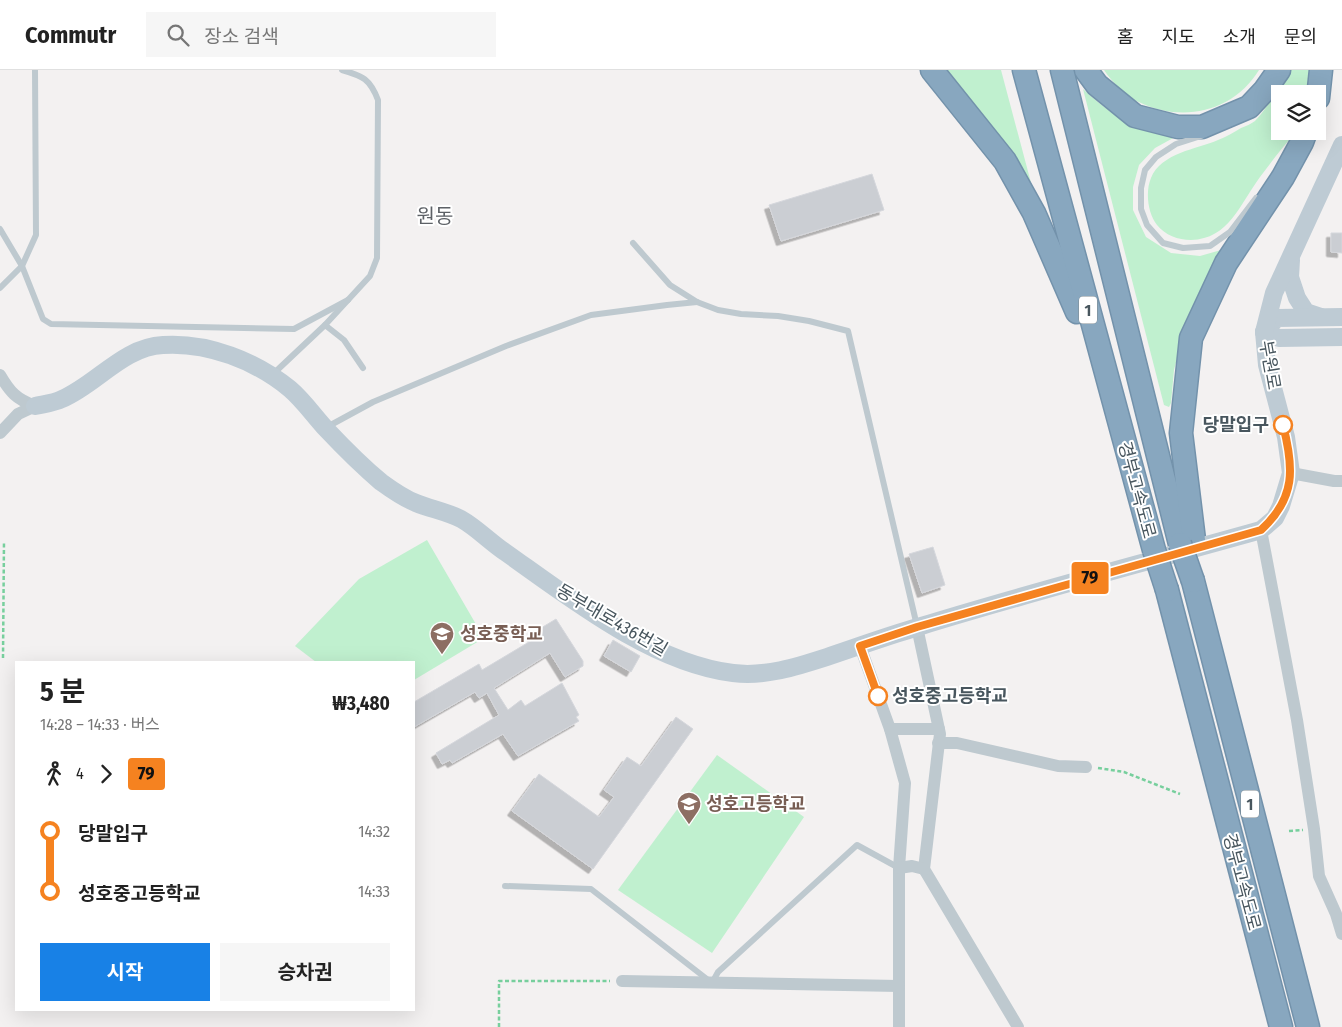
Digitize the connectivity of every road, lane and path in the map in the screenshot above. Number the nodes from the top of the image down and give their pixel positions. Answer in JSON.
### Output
{"nodes":[{"id":1,"x":35,"y":70,"type":"edge"},
{"id":2,"x":342,"y":70,"type":"edge"},
{"id":3,"x":932,"y":70,"type":"edge"},
{"id":4,"x":1024,"y":70,"type":"edge"},
{"id":5,"x":1062,"y":70,"type":"edge"},
{"id":6,"x":1086,"y":70,"type":"edge"},
{"id":7,"x":1279,"y":70,"type":"edge"},
{"id":8,"x":1321,"y":70,"type":"edge"},
{"id":9,"x":1319,"y":85,"type":"edge"},
{"id":10,"x":1266,"y":90,"type":"junction"},
{"id":11,"x":1246,"y":117,"type":"dead end"},
{"id":12,"x":1212,"y":132,"type":"dead end"},
{"id":13,"x":1303,"y":140,"type":"edge"},
{"id":14,"x":1342,"y":145,"type":"edge"},
{"id":15,"x":1259,"y":194,"type":"dead end"},
{"id":16,"x":0,"y":229,"type":"edge"},
{"id":17,"x":633,"y":243,"type":"dead end"},
{"id":18,"x":1292,"y":254,"type":"junction"},
{"id":19,"x":22,"y":266,"type":"junction"},
{"id":20,"x":0,"y":288,"type":"edge"},
{"id":21,"x":348,"y":300,"type":"junction"},
{"id":22,"x":697,"y":302,"type":"junction"},
{"id":23,"x":1322,"y":317,"type":"junction"},
{"id":24,"x":1342,"y":317,"type":"edge"},
{"id":25,"x":325,"y":325,"type":"junction"},
{"id":26,"x":1264,"y":332,"type":"junction"},
{"id":27,"x":1342,"y":337,"type":"edge"},
{"id":28,"x":363,"y":368,"type":"dead end"},
{"id":29,"x":0,"y":375,"type":"edge"},
{"id":30,"x":271,"y":376,"type":"junction"},
{"id":31,"x":1107,"y":380,"type":"junction"},
{"id":32,"x":35,"y":406,"type":"junction"},
{"id":33,"x":325,"y":428,"type":"junction"},
{"id":34,"x":0,"y":433,"type":"edge"},
{"id":35,"x":1291,"y":473,"type":"junction"},
{"id":36,"x":1342,"y":481,"type":"edge"},
{"id":37,"x":1261,"y":530,"type":"junction"},
{"id":38,"x":4,"y":541,"type":"dead end"},
{"id":39,"x":1187,"y":542,"type":"junction"},
{"id":40,"x":0,"y":568,"type":"edge"},
{"id":41,"x":5,"y":568,"type":"junction"},
{"id":42,"x":917,"y":627,"type":"junction"},
{"id":43,"x":860,"y":646,"type":"junction"},
{"id":44,"x":3,"y":658,"type":"dead end"},
{"id":45,"x":890,"y":730,"type":"junction"},
{"id":46,"x":939,"y":730,"type":"junction"},
{"id":47,"x":938,"y":743,"type":"junction"},
{"id":48,"x":1086,"y":767,"type":"joint"},
{"id":49,"x":1180,"y":794,"type":"dead end"},
{"id":50,"x":899,"y":868,"type":"junction"},
{"id":51,"x":924,"y":869,"type":"junction"},
{"id":52,"x":505,"y":886,"type":"dead end"},
{"id":53,"x":1342,"y":934,"type":"edge"},
{"id":54,"x":622,"y":981,"type":"joint"},
{"id":55,"x":712,"y":983,"type":"junction"},
{"id":56,"x":899,"y":986,"type":"junction"},
{"id":57,"x":499,"y":1027,"type":"edge"},
{"id":58,"x":898,"y":1027,"type":"edge"},
{"id":59,"x":1018,"y":1027,"type":"edge"},
{"id":60,"x":1281,"y":1027,"type":"edge"},
{"id":61,"x":1308,"y":1027,"type":"edge"}],
"edges":[{"from":1,"to":19,"type":"lane"},
{"from":2,"to":21,"type":"lane"},
{"from":3,"to":31,"type":"highway"},
{"from":4,"to":31,"type":"highway","name":"경부고속도로","number":"1"},
{"from":5,"to":39,"type":"highway","name":"경부고속도로","number":"1"},
{"from":6,"to":10,"type":"highway"},
{"from":7,"to":10,"type":"highway"},
{"from":8,"to":9,"type":"highway"},
{"from":10,"to":11,"type":"lane"},
{"from":12,"to":15,"type":"lane"},
{"from":13,"to":39,"type":"highway"},
{"from":14,"to":18,"type":"street","name":"부원로"},
{"from":16,"to":19,"type":"lane"},
{"from":17,"to":22,"type":"lane"},
{"from":18,"to":23,"type":"street"},
{"from":18,"to":26,"type":"street","name":"부원로"},
{"from":19,"to":20,"type":"lane"},
{"from":19,"to":21,"type":"lane"},
{"from":21,"to":25,"type":"lane"},
{"from":22,"to":33,"type":"lane"},
{"from":22,"to":42,"type":"lane"},
{"from":23,"to":24,"type":"street"},
{"from":23,"to":26,"type":"street"},
{"from":25,"to":28,"type":"lane"},
{"from":25,"to":30,"type":"lane"},
{"from":26,"to":27,"type":"street"},
{"from":26,"to":35,"type":"street","name":"부원로"},
{"from":29,"to":32,"type":"street"},
{"from":30,"to":32,"type":"street","name":"동부대로436번길"},
{"from":30,"to":33,"type":"street","name":"동부대로436번길"},
{"from":31,"to":60,"type":"highway","name":"경부고속도로","number":"1","bridge":true},
{"from":32,"to":34,"type":"street","name":"동부대로436번길"},
{"from":33,"to":43,"type":"street","name":"동부대로436번길"},
{"from":35,"to":36,"type":"street"},
{"from":35,"to":37,"type":"street","name":"부원로"},
{"from":37,"to":42,"type":"street","name":"동부대로436번길"},
{"from":37,"to":53,"type":"street"},
{"from":38,"to":41,"type":"path"},
{"from":39,"to":61,"type":"highway","name":"경부고속도로","number":"1"},
{"from":40,"to":41,"type":"path"},
{"from":41,"to":44,"type":"path"},
{"from":42,"to":43,"type":"street","name":"동부대로436번길"},
{"from":42,"to":46,"type":"street"},
{"from":43,"to":45,"type":"street"},
{"from":45,"to":46,"type":"street"},
{"from":45,"to":50,"type":"street"},
{"from":46,"to":47,"type":"street"},
{"from":47,"to":48,"type":"street"},
{"from":47,"to":51,"type":"street"},
{"from":48,"to":49,"type":"path"},
{"from":50,"to":51,"type":"street"},
{"from":50,"to":55,"type":"lane"},
{"from":50,"to":56,"type":"street"},
{"from":51,"to":59,"type":"street"},
{"from":52,"to":55,"type":"lane"},
{"from":54,"to":55,"type":"street"},
{"from":54,"to":57,"type":"path"},
{"from":55,"to":56,"type":"street"},
{"from":56,"to":58,"type":"street"}]}
